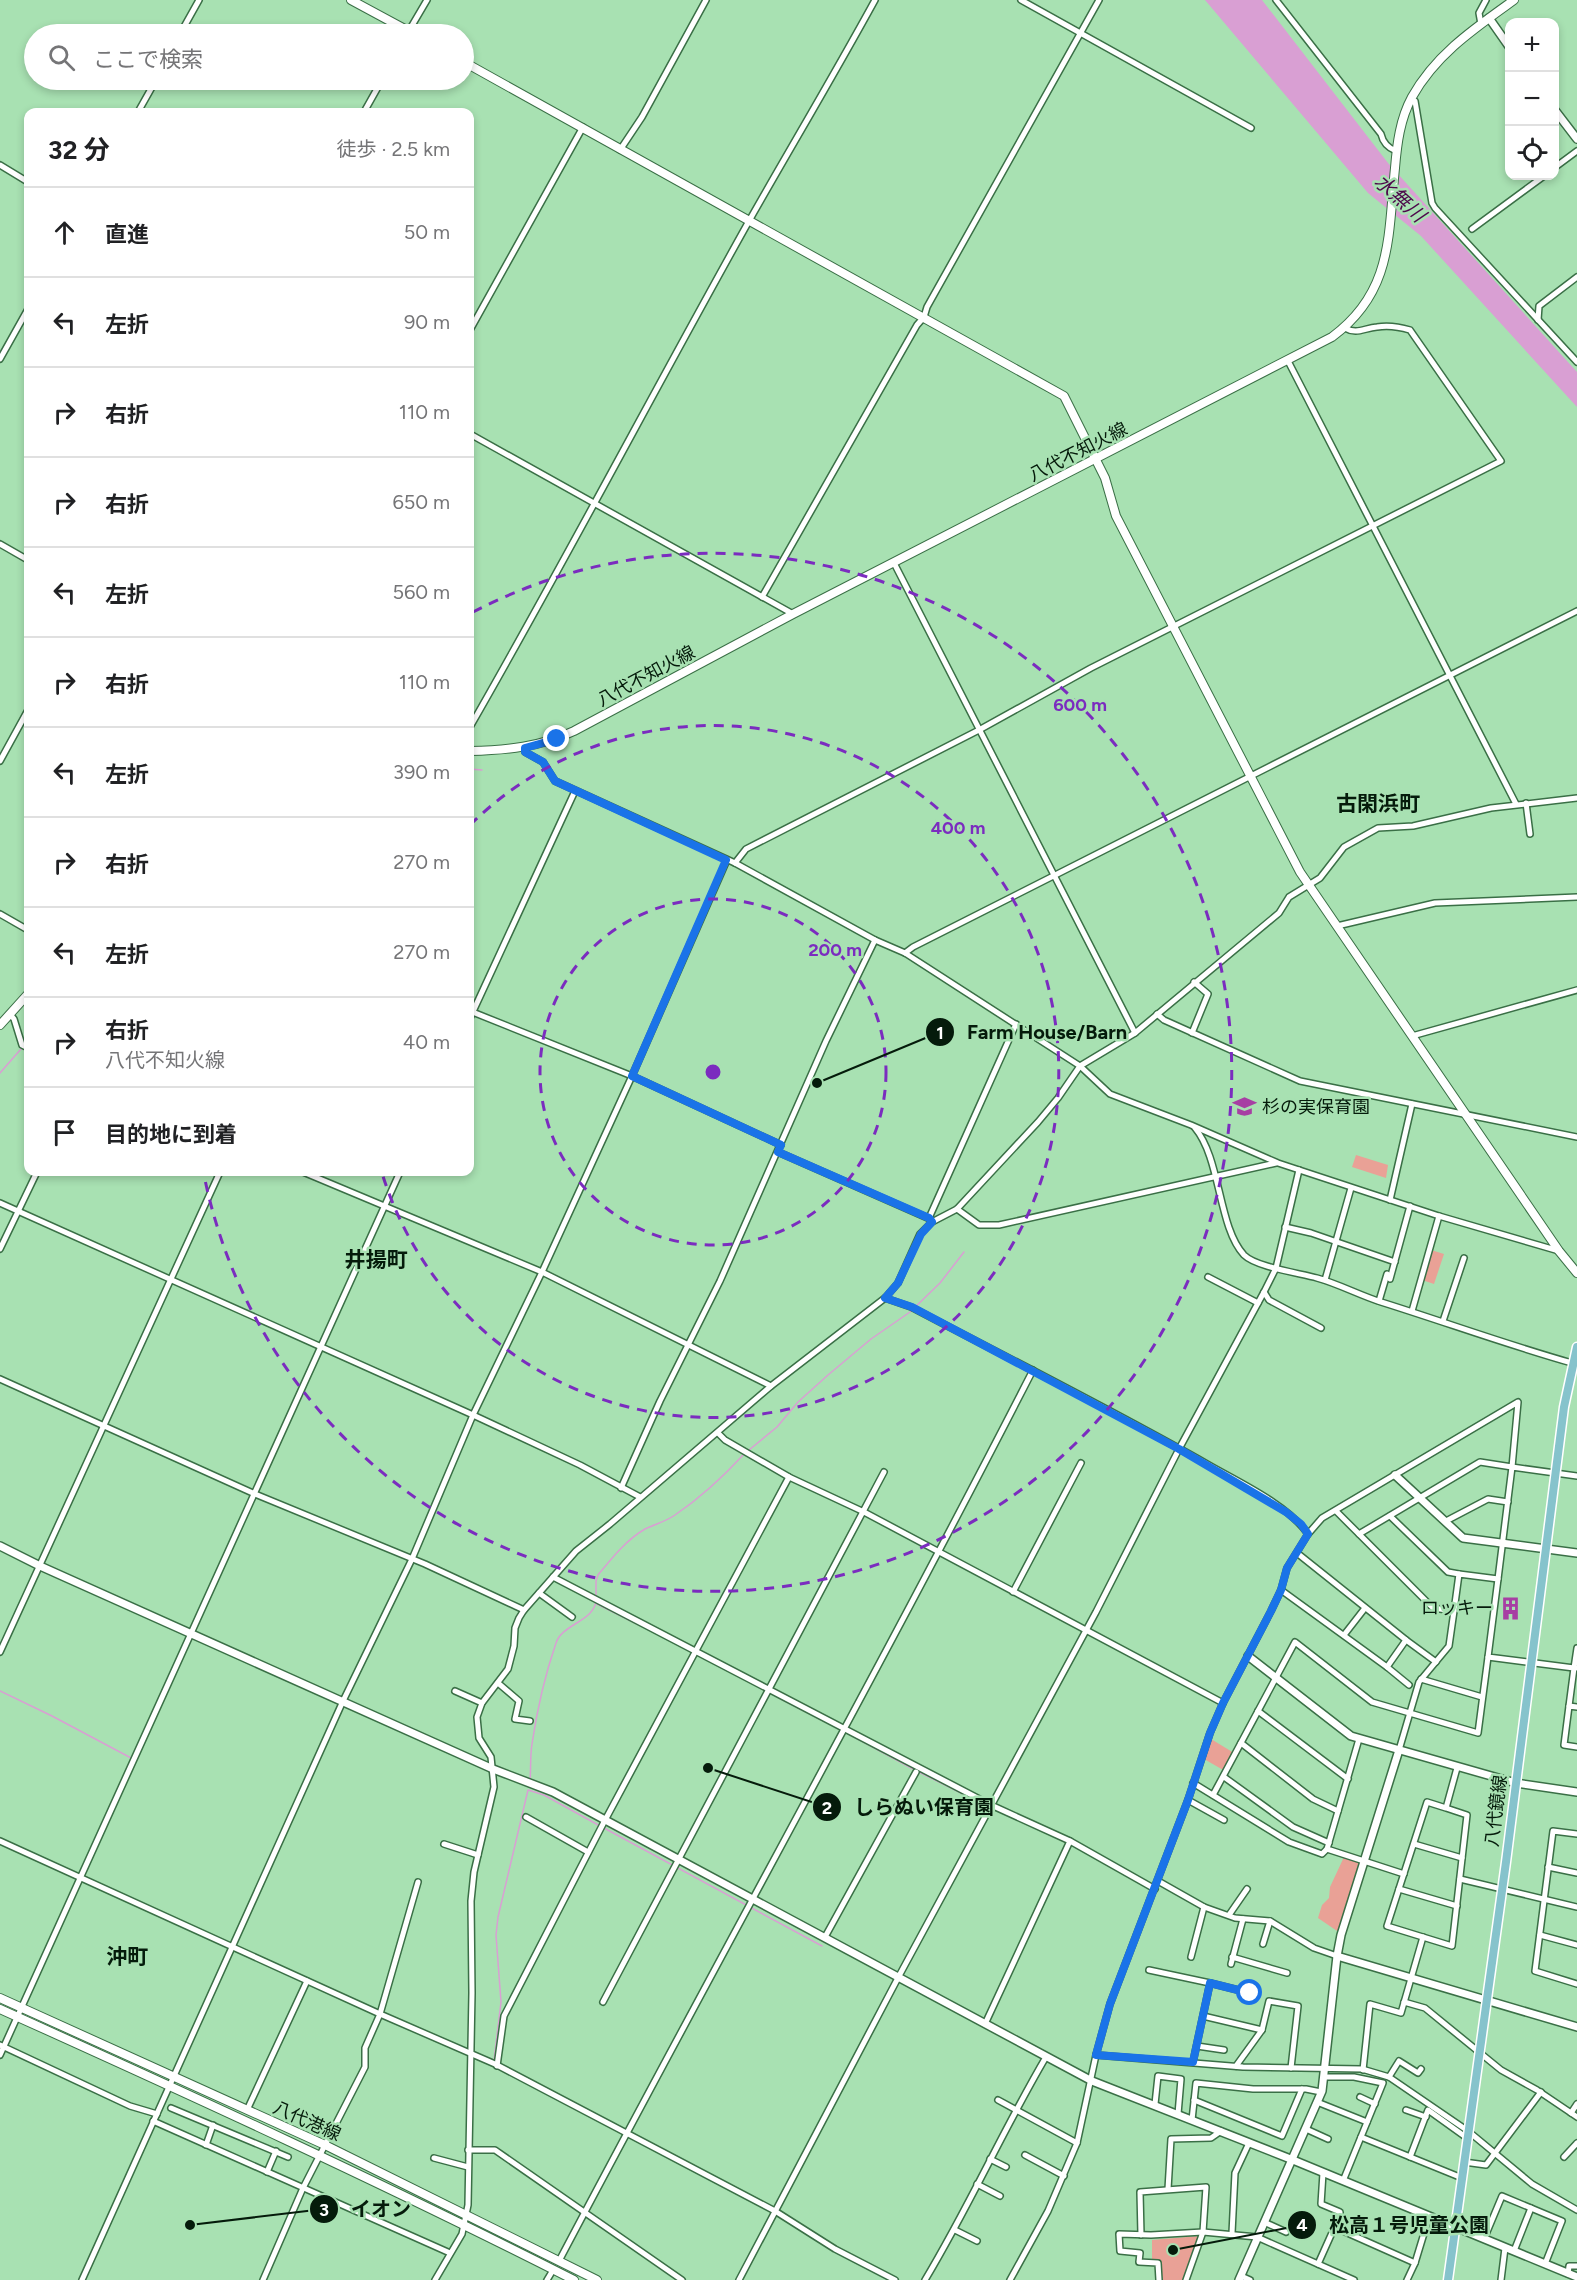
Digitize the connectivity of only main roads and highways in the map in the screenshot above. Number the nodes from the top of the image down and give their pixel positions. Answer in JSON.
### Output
{"nodes":[{"id":1,"x":351,"y":0,"type":"edge"},
{"id":2,"x":1514,"y":0,"type":"edge"},
{"id":3,"x":394,"y":24,"type":"edge"},
{"id":4,"x":474,"y":67,"type":"edge"},
{"id":5,"x":1095,"y":460,"type":"junction"},
{"id":6,"x":474,"y":751,"type":"edge"},
{"id":7,"x":24,"y":998,"type":"edge"},
{"id":8,"x":0,"y":1025,"type":"edge"},
{"id":9,"x":1577,"y":1273,"type":"edge"},
{"id":10,"x":1577,"y":1347,"type":"edge"},
{"id":11,"x":1575,"y":1364,"type":"edge"},
{"id":12,"x":0,"y":1998,"type":"edge"},
{"id":13,"x":0,"y":2009,"type":"edge"},
{"id":14,"x":574,"y":2280,"type":"edge"},
{"id":15,"x":597,"y":2280,"type":"edge"},
{"id":16,"x":1448,"y":2280,"type":"edge"}],
"edges":[{"from":1,"to":3,"type":"main road"},
{"from":2,"to":5,"type":"main road","name":"八代不知火線"},
{"from":4,"to":5,"type":"main road"},
{"from":5,"to":6,"type":"main road","name":"八代不知火線"},
{"from":5,"to":9,"type":"main road"},
{"from":7,"to":8,"type":"main road"},
{"from":10,"to":11,"type":"main road","name":"八代鏡線"},
{"from":11,"to":16,"type":"main road","name":"八代鏡線"},
{"from":12,"to":15,"type":"main road","name":"八代港線"},
{"from":13,"to":14,"type":"main road","name":"八代港線"}]}
